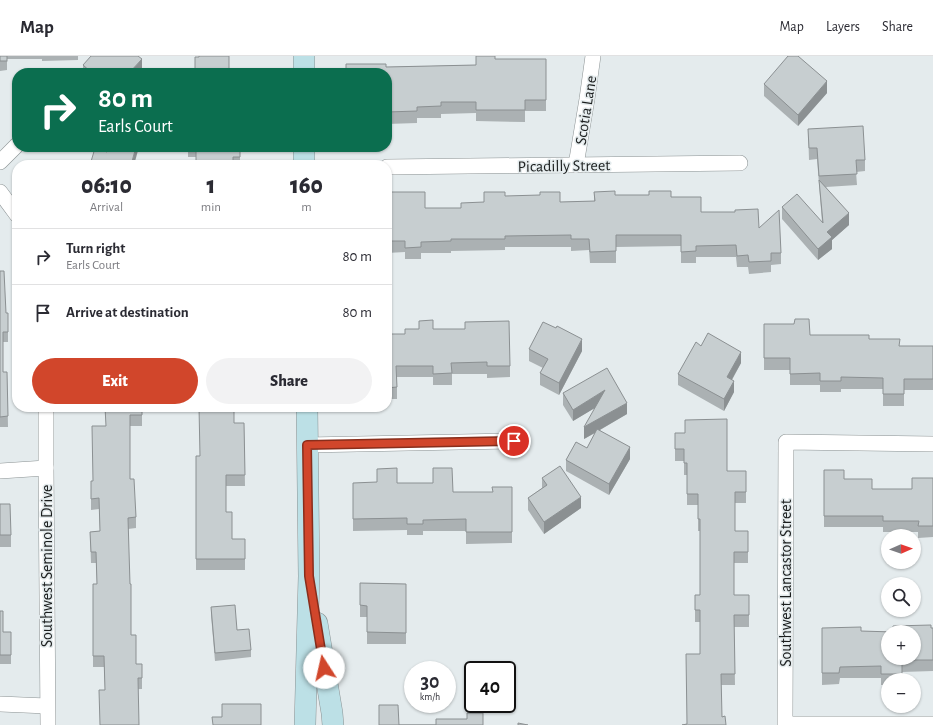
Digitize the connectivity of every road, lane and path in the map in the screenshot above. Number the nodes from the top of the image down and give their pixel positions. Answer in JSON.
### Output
{"nodes":[{"id":1,"x":304,"y":56,"type":"edge"},
{"id":2,"x":593,"y":56,"type":"edge"},
{"id":3,"x":304,"y":68,"type":"edge"},
{"id":4,"x":12,"y":150,"type":"edge"},
{"id":5,"x":0,"y":162,"type":"edge"},
{"id":6,"x":740,"y":162,"type":"dead end"},
{"id":7,"x":576,"y":165,"type":"junction"},
{"id":8,"x":392,"y":167,"type":"edge"},
{"id":9,"x":0,"y":192,"type":"edge"},
{"id":10,"x":12,"y":208,"type":"edge"},
{"id":11,"x":46,"y":412,"type":"edge"},
{"id":12,"x":307,"y":412,"type":"edge"},
{"id":13,"x":514,"y":441,"type":"dead end"},
{"id":14,"x":933,"y":444,"type":"edge"},
{"id":15,"x":307,"y":445,"type":"junction"},
{"id":16,"x":46,"y":468,"type":"junction"},
{"id":17,"x":0,"y":471,"type":"edge"},
{"id":18,"x":309,"y":576,"type":"junction"},
{"id":19,"x":0,"y":704,"type":"edge"},
{"id":20,"x":47,"y":706,"type":"junction"},
{"id":21,"x":785,"y":724,"type":"edge"},
{"id":22,"x":933,"y":724,"type":"edge"},
{"id":23,"x":48,"y":725,"type":"edge"},
{"id":24,"x":305,"y":725,"type":"edge"},
{"id":25,"x":333,"y":725,"type":"edge"}],
"edges":[{"from":1,"to":3,"type":"street"},
{"from":2,"to":7,"type":"street","name":"Scotia Lane"},
{"from":4,"to":5,"type":"street"},
{"from":6,"to":7,"type":"street","name":"Picadilly Street"},
{"from":7,"to":8,"type":"street","name":"Picadilly Street"},
{"from":9,"to":10,"type":"street"},
{"from":11,"to":16,"type":"street","name":"Southwest Seminole Drive"},
{"from":12,"to":15,"type":"street"},
{"from":13,"to":15,"type":"street"},
{"from":14,"to":21,"type":"street","name":"Southwest Lancastor Street"},
{"from":15,"to":18,"type":"street"},
{"from":16,"to":17,"type":"street"},
{"from":16,"to":20,"type":"street","name":"Southwest Seminole Drive"},
{"from":18,"to":24,"type":"street"},
{"from":18,"to":25,"type":"street"},
{"from":19,"to":20,"type":"street"},
{"from":20,"to":23,"type":"street","name":"Southwest Seminole Drive"},
{"from":21,"to":22,"type":"street"}]}
